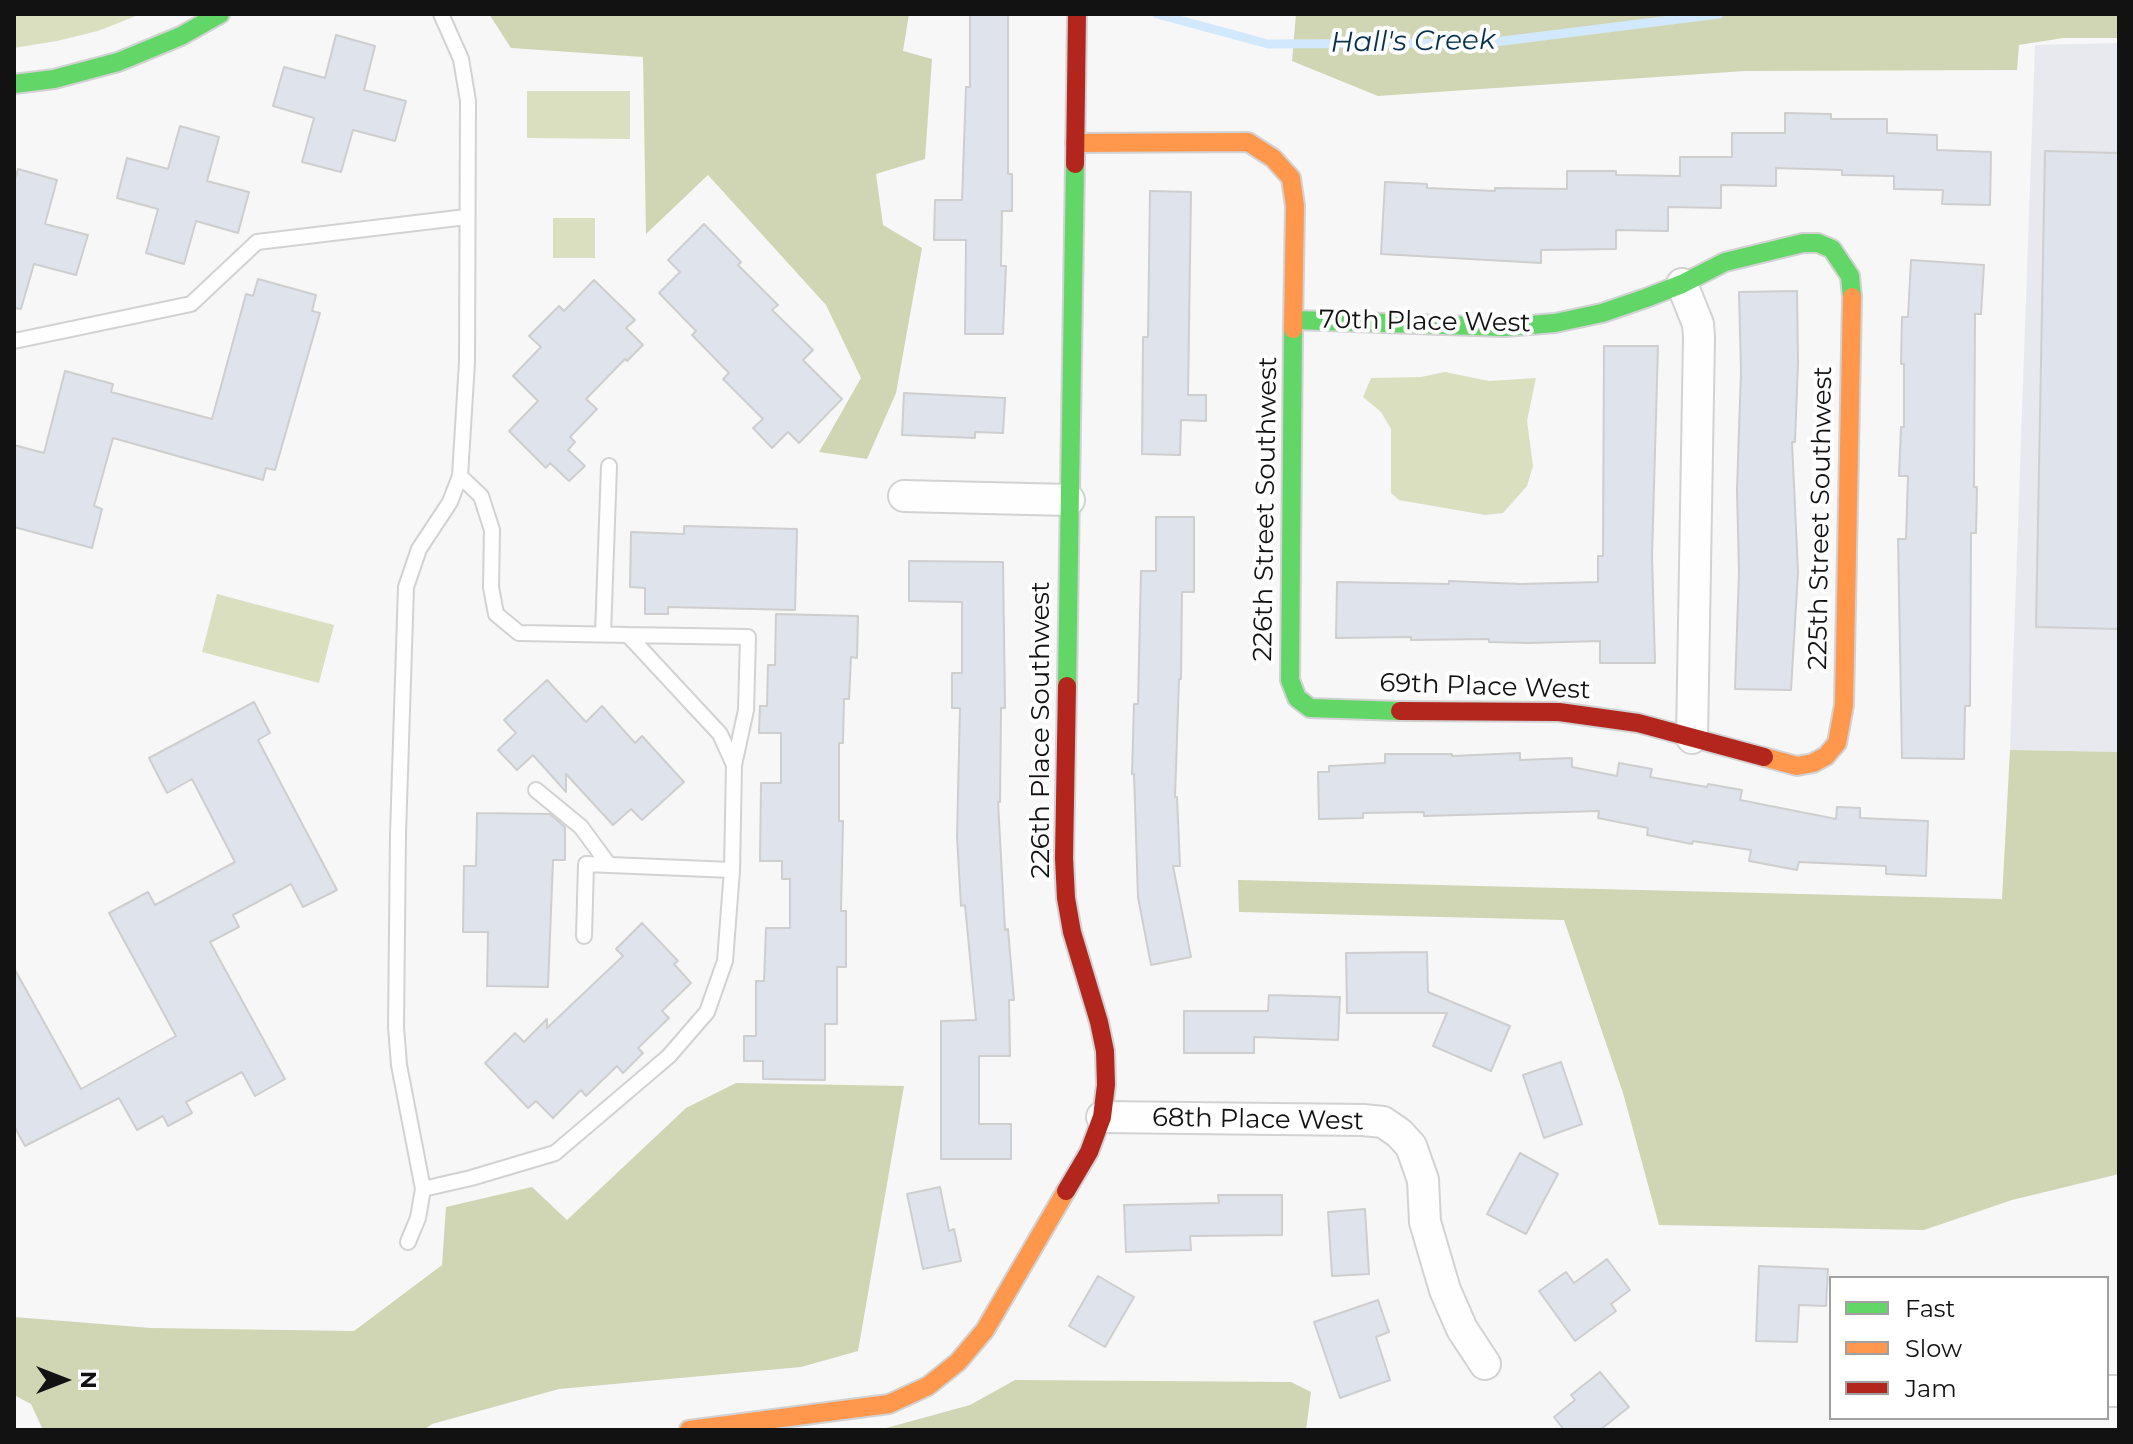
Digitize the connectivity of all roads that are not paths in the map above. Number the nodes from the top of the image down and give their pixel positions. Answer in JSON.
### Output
{"nodes":[{"id":1,"x":220,"y":14,"type":"edge"},
{"id":2,"x":441,"y":14,"type":"edge"},
{"id":3,"x":1077,"y":14,"type":"edge"},
{"id":4,"x":14,"y":84,"type":"edge"},
{"id":5,"x":1075,"y":143,"type":"junction"},
{"id":6,"x":466,"y":217,"type":"junction"},
{"id":7,"x":1843,"y":262,"type":"joint"},
{"id":8,"x":1682,"y":284,"type":"junction"},
{"id":9,"x":1295,"y":320,"type":"junction"},
{"id":10,"x":14,"y":341,"type":"edge"},
{"id":11,"x":609,"y":466,"type":"dead end"},
{"id":12,"x":460,"y":476,"type":"junction"},
{"id":13,"x":904,"y":496,"type":"dead end"},
{"id":14,"x":1069,"y":500,"type":"junction"},
{"id":15,"x":603,"y":634,"type":"junction"},
{"id":16,"x":628,"y":635,"type":"junction"},
{"id":17,"x":1297,"y":698,"type":"joint"},
{"id":18,"x":1692,"y":738,"type":"junction"},
{"id":19,"x":1813,"y":763,"type":"joint"},
{"id":20,"x":734,"y":765,"type":"junction"},
{"id":21,"x":536,"y":790,"type":"dead end"},
{"id":22,"x":609,"y":865,"type":"junction"},
{"id":23,"x":732,"y":870,"type":"junction"},
{"id":24,"x":584,"y":936,"type":"dead end"},
{"id":25,"x":1102,"y":1117,"type":"junction"},
{"id":26,"x":423,"y":1189,"type":"junction"},
{"id":27,"x":408,"y":1242,"type":"dead end"},
{"id":28,"x":1485,"y":1364,"type":"dead end"},
{"id":29,"x":689,"y":1430,"type":"edge"}],
"edges":[{"from":1,"to":4,"type":"street"},
{"from":2,"to":6,"type":"lane"},
{"from":3,"to":5,"type":"street","name":"226th Place Southwest"},
{"from":5,"to":9,"type":"street","name":"70th Place West"},
{"from":5,"to":14,"type":"street","name":"226th Place Southwest"},
{"from":6,"to":10,"type":"lane"},
{"from":6,"to":12,"type":"lane"},
{"from":7,"to":8,"type":"street","name":"70th Place West"},
{"from":7,"to":19,"type":"street","name":"225th Street Southwest"},
{"from":8,"to":9,"type":"street","name":"70th Place West"},
{"from":8,"to":18,"type":"street"},
{"from":9,"to":17,"type":"street","name":"226th Street Southwest"},
{"from":11,"to":15,"type":"lane"},
{"from":12,"to":15,"type":"lane"},
{"from":12,"to":26,"type":"lane"},
{"from":13,"to":14,"type":"street"},
{"from":14,"to":25,"type":"street","name":"226th Place Southwest"},
{"from":15,"to":16,"type":"lane"},
{"from":16,"to":20,"type":"lane"},
{"from":16,"to":20,"type":"lane"},
{"from":17,"to":18,"type":"street","name":"69th Place West"},
{"from":18,"to":19,"type":"street","name":"69th Place West"},
{"from":20,"to":23,"type":"lane"},
{"from":21,"to":22,"type":"lane"},
{"from":22,"to":23,"type":"lane"},
{"from":22,"to":24,"type":"lane"},
{"from":23,"to":26,"type":"lane"},
{"from":25,"to":28,"type":"street","name":"68th Place West"},
{"from":25,"to":29,"type":"street","name":"226th Place Southwest"},
{"from":26,"to":27,"type":"lane"}]}
